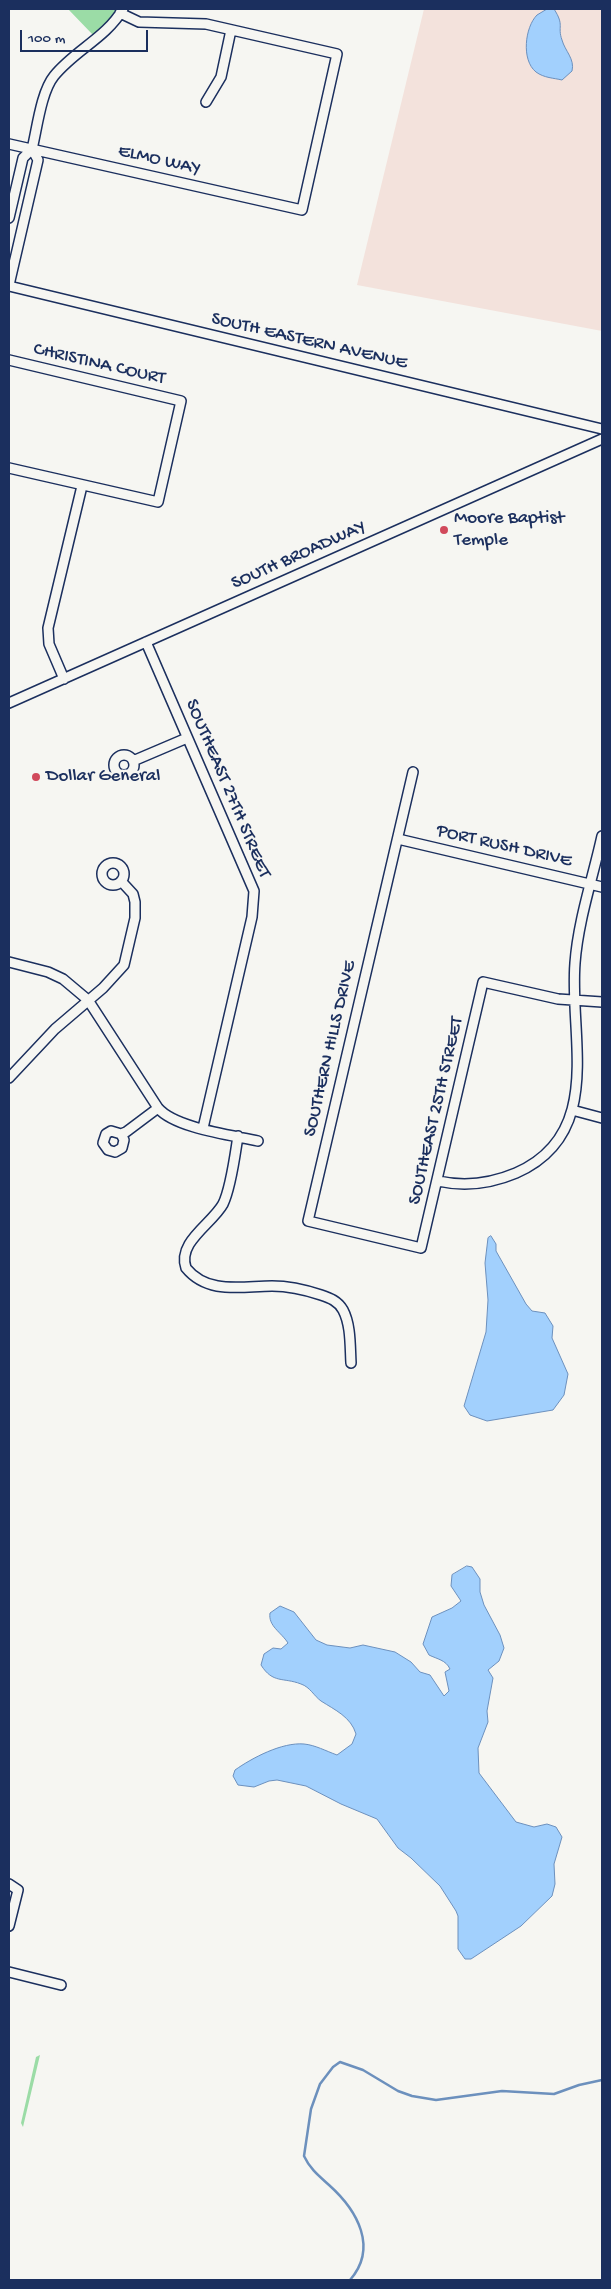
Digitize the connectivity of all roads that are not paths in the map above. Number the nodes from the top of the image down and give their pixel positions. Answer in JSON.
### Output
{"nodes":[{"id":1,"x":122,"y":11,"type":"edge"},
{"id":2,"x":231,"y":30,"type":"junction"},
{"id":3,"x":206,"y":102,"type":"dead end"},
{"id":4,"x":9,"y":144,"type":"edge"},
{"id":5,"x":32,"y":149,"type":"junction"},
{"id":6,"x":9,"y":218,"type":"edge"},
{"id":7,"x":9,"y":286,"type":"edge"},
{"id":8,"x":9,"y":360,"type":"edge"},
{"id":9,"x":602,"y":429,"type":"edge"},
{"id":10,"x":602,"y":439,"type":"edge"},
{"id":11,"x":9,"y":468,"type":"edge"},
{"id":12,"x":82,"y":486,"type":"junction"},
{"id":13,"x":146,"y":642,"type":"junction"},
{"id":14,"x":64,"y":679,"type":"junction"},
{"id":15,"x":9,"y":703,"type":"edge"},
{"id":16,"x":188,"y":738,"type":"junction"},
{"id":17,"x":133,"y":761,"type":"dead end"},
{"id":18,"x":413,"y":772,"type":"dead end"},
{"id":19,"x":602,"y":836,"type":"edge"},
{"id":20,"x":398,"y":839,"type":"junction"},
{"id":21,"x":121,"y":881,"type":"dead end"},
{"id":22,"x":591,"y":884,"type":"junction"},
{"id":23,"x":602,"y":887,"type":"edge"},
{"id":24,"x":9,"y":962,"type":"edge"},
{"id":25,"x":88,"y":1000,"type":"junction"},
{"id":26,"x":575,"y":1000,"type":"junction"},
{"id":27,"x":602,"y":1002,"type":"edge"},
{"id":28,"x":9,"y":1078,"type":"edge"},
{"id":29,"x":158,"y":1108,"type":"junction"},
{"id":30,"x":572,"y":1110,"type":"junction"},
{"id":31,"x":602,"y":1118,"type":"edge"},
{"id":32,"x":203,"y":1128,"type":"junction"},
{"id":33,"x":121,"y":1134,"type":"dead end"},
{"id":34,"x":238,"y":1136,"type":"junction"},
{"id":35,"x":258,"y":1141,"type":"dead end"},
{"id":36,"x":438,"y":1181,"type":"junction"},
{"id":37,"x":421,"y":1248,"type":"joint"},
{"id":38,"x":351,"y":1363,"type":"dead end"},
{"id":39,"x":9,"y":1884,"type":"edge"},
{"id":40,"x":9,"y":1926,"type":"edge"},
{"id":41,"x":9,"y":1972,"type":"edge"},
{"id":42,"x":60,"y":1985,"type":"dead end"}],
"edges":[{"from":1,"to":2,"type":"street"},
{"from":1,"to":5,"type":"street"},
{"from":2,"to":3,"type":"street"},
{"from":2,"to":5,"type":"street","name":"ELMO WAY"},
{"from":4,"to":5,"type":"street","name":"ELMO WAY"},
{"from":5,"to":6,"type":"street"},
{"from":5,"to":7,"type":"street"},
{"from":7,"to":9,"type":"street","name":"SOUTH EASTERN AVENUE"},
{"from":8,"to":12,"type":"street","name":"CHRISTINA COURT"},
{"from":10,"to":13,"type":"street","name":"SOUTH BROADWAY"},
{"from":11,"to":12,"type":"street"},
{"from":12,"to":14,"type":"street"},
{"from":13,"to":14,"type":"street","name":"SOUTH BROADWAY"},
{"from":13,"to":16,"type":"street","name":"SOUTHEAST 27TH STREET"},
{"from":14,"to":15,"type":"street","name":"SOUTH BROADWAY"},
{"from":16,"to":17,"type":"street"},
{"from":16,"to":32,"type":"street","name":"SOUTHEAST 27TH STREET"},
{"from":18,"to":20,"type":"street","name":"SOUTHERN HILLS DRIVE"},
{"from":19,"to":22,"type":"street"},
{"from":20,"to":22,"type":"street","name":"PORT RUSH DRIVE"},
{"from":20,"to":37,"type":"street","name":"SOUTHERN HILLS DRIVE"},
{"from":21,"to":25,"type":"street"},
{"from":22,"to":23,"type":"street","name":"PORT RUSH DRIVE"},
{"from":22,"to":26,"type":"street"},
{"from":24,"to":25,"type":"street"},
{"from":25,"to":28,"type":"street"},
{"from":25,"to":29,"type":"street"},
{"from":26,"to":27,"type":"street"},
{"from":26,"to":30,"type":"street"},
{"from":26,"to":36,"type":"street","name":"SOUTHEAST 25TH STREET"},
{"from":29,"to":32,"type":"street"},
{"from":29,"to":33,"type":"street"},
{"from":30,"to":31,"type":"street"},
{"from":30,"to":36,"type":"street"},
{"from":32,"to":34,"type":"street"},
{"from":34,"to":35,"type":"street"},
{"from":34,"to":38,"type":"street"},
{"from":36,"to":37,"type":"street","name":"SOUTHEAST 25TH STREET"},
{"from":39,"to":40,"type":"street"},
{"from":41,"to":42,"type":"street"}]}
